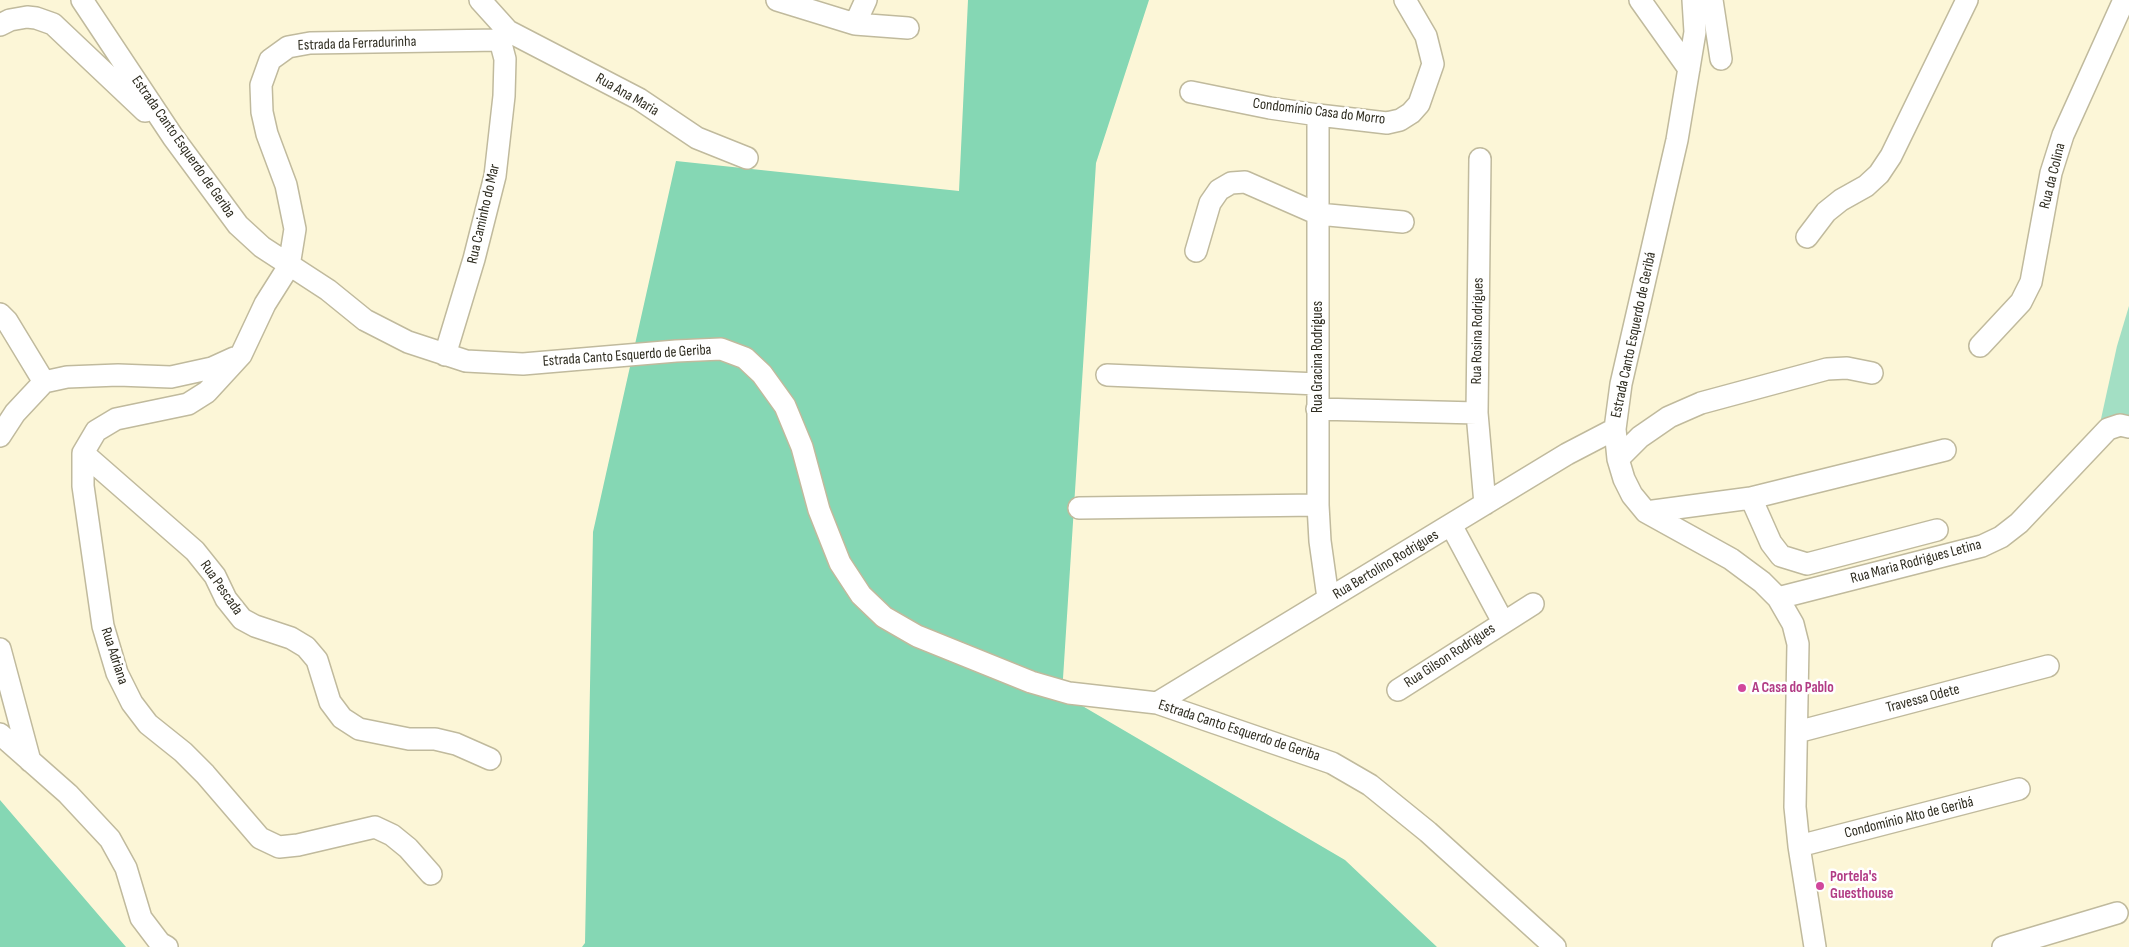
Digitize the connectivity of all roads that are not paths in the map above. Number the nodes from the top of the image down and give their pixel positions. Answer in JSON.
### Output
{"nodes":[{"id":1,"x":82,"y":0,"type":"edge"},
{"id":2,"x":480,"y":0,"type":"edge"},
{"id":3,"x":777,"y":0,"type":"edge"},
{"id":4,"x":866,"y":0,"type":"edge"},
{"id":5,"x":1405,"y":0,"type":"edge"},
{"id":6,"x":1640,"y":0,"type":"edge"},
{"id":7,"x":1693,"y":0,"type":"edge"},
{"id":8,"x":1712,"y":0,"type":"edge"},
{"id":9,"x":1966,"y":0,"type":"edge"},
{"id":10,"x":2124,"y":0,"type":"edge"},
{"id":11,"x":0,"y":24,"type":"edge"},
{"id":12,"x":855,"y":24,"type":"junction"},
{"id":13,"x":908,"y":28,"type":"dead end"},
{"id":14,"x":504,"y":36,"type":"junction"},
{"id":15,"x":1722,"y":59,"type":"dead end"},
{"id":16,"x":1689,"y":70,"type":"junction"},
{"id":17,"x":1191,"y":92,"type":"dead end"},
{"id":18,"x":1318,"y":114,"type":"junction"},
{"id":19,"x":173,"y":137,"type":"junction"},
{"id":20,"x":747,"y":158,"type":"dead end"},
{"id":21,"x":1480,"y":159,"type":"dead end"},
{"id":22,"x":1318,"y":214,"type":"junction"},
{"id":23,"x":1403,"y":222,"type":"dead end"},
{"id":24,"x":1807,"y":237,"type":"dead end"},
{"id":25,"x":1196,"y":251,"type":"dead end"},
{"id":26,"x":289,"y":266,"type":"junction"},
{"id":27,"x":0,"y":314,"type":"edge"},
{"id":28,"x":1980,"y":346,"type":"dead end"},
{"id":29,"x":241,"y":355,"type":"junction"},
{"id":30,"x":444,"y":355,"type":"junction"},
{"id":31,"x":1872,"y":373,"type":"dead end"},
{"id":32,"x":1107,"y":375,"type":"dead end"},
{"id":33,"x":44,"y":382,"type":"junction"},
{"id":34,"x":1318,"y":384,"type":"junction"},
{"id":35,"x":1317,"y":409,"type":"junction"},
{"id":36,"x":1478,"y":413,"type":"junction"},
{"id":37,"x":2129,"y":427,"type":"edge"},
{"id":38,"x":1615,"y":429,"type":"junction"},
{"id":39,"x":0,"y":436,"type":"edge"},
{"id":40,"x":1945,"y":450,"type":"dead end"},
{"id":41,"x":83,"y":453,"type":"junction"},
{"id":42,"x":1618,"y":458,"type":"junction"},
{"id":43,"x":1751,"y":498,"type":"junction"},
{"id":44,"x":1485,"y":504,"type":"junction"},
{"id":45,"x":1318,"y":505,"type":"junction"},
{"id":46,"x":1079,"y":508,"type":"dead end"},
{"id":47,"x":1646,"y":512,"type":"junction"},
{"id":48,"x":1451,"y":526,"type":"junction"},
{"id":49,"x":1937,"y":530,"type":"dead end"},
{"id":50,"x":1328,"y":598,"type":"junction"},
{"id":51,"x":1778,"y":598,"type":"junction"},
{"id":52,"x":1533,"y":604,"type":"dead end"},
{"id":53,"x":1503,"y":622,"type":"junction"},
{"id":54,"x":0,"y":648,"type":"edge"},
{"id":55,"x":2048,"y":666,"type":"dead end"},
{"id":56,"x":1398,"y":690,"type":"dead end"},
{"id":57,"x":1157,"y":703,"type":"junction"},
{"id":58,"x":1797,"y":732,"type":"junction"},
{"id":59,"x":0,"y":734,"type":"edge"},
{"id":60,"x":490,"y":760,"type":"dead end"},
{"id":61,"x":30,"y":761,"type":"junction"},
{"id":62,"x":2019,"y":790,"type":"dead end"},
{"id":63,"x":1799,"y":846,"type":"junction"},
{"id":64,"x":431,"y":874,"type":"dead end"},
{"id":65,"x":2117,"y":913,"type":"dead end"},
{"id":66,"x":166,"y":947,"type":"edge"},
{"id":67,"x":1555,"y":947,"type":"edge"},
{"id":68,"x":1815,"y":947,"type":"edge"},
{"id":69,"x":2003,"y":947,"type":"edge"}],
"edges":[{"from":1,"to":19,"type":"street","name":"Estrada Canto Esquerdo de Geriba"},
{"from":2,"to":14,"type":"street"},
{"from":3,"to":12,"type":"street"},
{"from":4,"to":12,"type":"street"},
{"from":5,"to":18,"type":"street","name":"Condomínio Casa do Morro"},
{"from":6,"to":16,"type":"street"},
{"from":7,"to":16,"type":"street","name":"Estrada Canto Esquerdo de Geribá"},
{"from":8,"to":15,"type":"street"},
{"from":9,"to":24,"type":"street"},
{"from":10,"to":28,"type":"street","name":"Rua da Colina"},
{"from":11,"to":19,"type":"street"},
{"from":12,"to":13,"type":"street"},
{"from":14,"to":20,"type":"street","name":"Rua Ana Maria"},
{"from":14,"to":26,"type":"street","name":"Estrada da Ferradurinha"},
{"from":14,"to":30,"type":"street","name":"Rua Caminho do Mar"},
{"from":16,"to":38,"type":"street","name":"Estrada Canto Esquerdo de Geribá"},
{"from":17,"to":18,"type":"street","name":"Condomínio Casa do Morro"},
{"from":18,"to":22,"type":"street","name":"Rua Gracina Rodrigues"},
{"from":19,"to":26,"type":"street","name":"Estrada Canto Esquerdo de Geriba"},
{"from":21,"to":36,"type":"street","name":"Rua Rosina Rodrigues"},
{"from":22,"to":23,"type":"street"},
{"from":22,"to":25,"type":"street"},
{"from":22,"to":34,"type":"street","name":"Rua Gracina Rodrigues"},
{"from":26,"to":29,"type":"street","name":"Estrada da Ferradurinha"},
{"from":26,"to":30,"type":"street","name":"Estrada Canto Esquerdo de Geriba"},
{"from":27,"to":33,"type":"street"},
{"from":29,"to":33,"type":"street"},
{"from":29,"to":41,"type":"street"},
{"from":30,"to":57,"type":"street","name":"Estrada Canto Esquerdo de Geriba"},
{"from":31,"to":42,"type":"street"},
{"from":32,"to":34,"type":"street"},
{"from":33,"to":39,"type":"street"},
{"from":34,"to":35,"type":"street","name":"Rua Gracina Rodrigues"},
{"from":35,"to":36,"type":"street"},
{"from":35,"to":45,"type":"street","name":"Rua Gracina Rodrigues"},
{"from":36,"to":44,"type":"street","name":"Rua Rosina Rodrigues"},
{"from":37,"to":51,"type":"street","name":"Rua Maria Rodrigues Letina"},
{"from":38,"to":42,"type":"street","name":"Estrada Canto Esquerdo de Geribá"},
{"from":38,"to":44,"type":"street","name":"Rua Bertolino Rodrigues"},
{"from":40,"to":43,"type":"street"},
{"from":41,"to":60,"type":"street","name":"Rua Pescada"},
{"from":41,"to":64,"type":"street","name":"Rua Adriana"},
{"from":42,"to":47,"type":"street","name":"Estrada Canto Esquerdo de Geribá"},
{"from":43,"to":47,"type":"street"},
{"from":43,"to":49,"type":"street"},
{"from":44,"to":48,"type":"street","name":"Rua Bertolino Rodrigues"},
{"from":45,"to":46,"type":"street"},
{"from":45,"to":50,"type":"street","name":"Rua Gracina Rodrigues"},
{"from":47,"to":51,"type":"street","name":"Estrada Canto Esquerdo de Geribá"},
{"from":48,"to":50,"type":"street","name":"Rua Bertolino Rodrigues"},
{"from":48,"to":53,"type":"street","name":"Rua Gilson Rodrigues"},
{"from":50,"to":57,"type":"street","name":"Rua Bertolino Rodrigues"},
{"from":51,"to":58,"type":"street","name":"Estrada Canto Esquerdo de Geribá"},
{"from":52,"to":53,"type":"street","name":"Rua Gilson Rodrigues"},
{"from":53,"to":56,"type":"street","name":"Rua Gilson Rodrigues"},
{"from":54,"to":61,"type":"street"},
{"from":55,"to":58,"type":"street","name":"Travessa Odete"},
{"from":57,"to":67,"type":"street","name":"Estrada Canto Esquerdo de Geriba"},
{"from":58,"to":63,"type":"street","name":"Estrada Canto Esquerdo de Geribá"},
{"from":59,"to":61,"type":"street"},
{"from":61,"to":66,"type":"street"},
{"from":62,"to":63,"type":"street","name":"Condomínio Alto de Geribá"},
{"from":63,"to":68,"type":"street","name":"Estrada Canto Esquerdo de Geribá"},
{"from":65,"to":69,"type":"street"}]}
